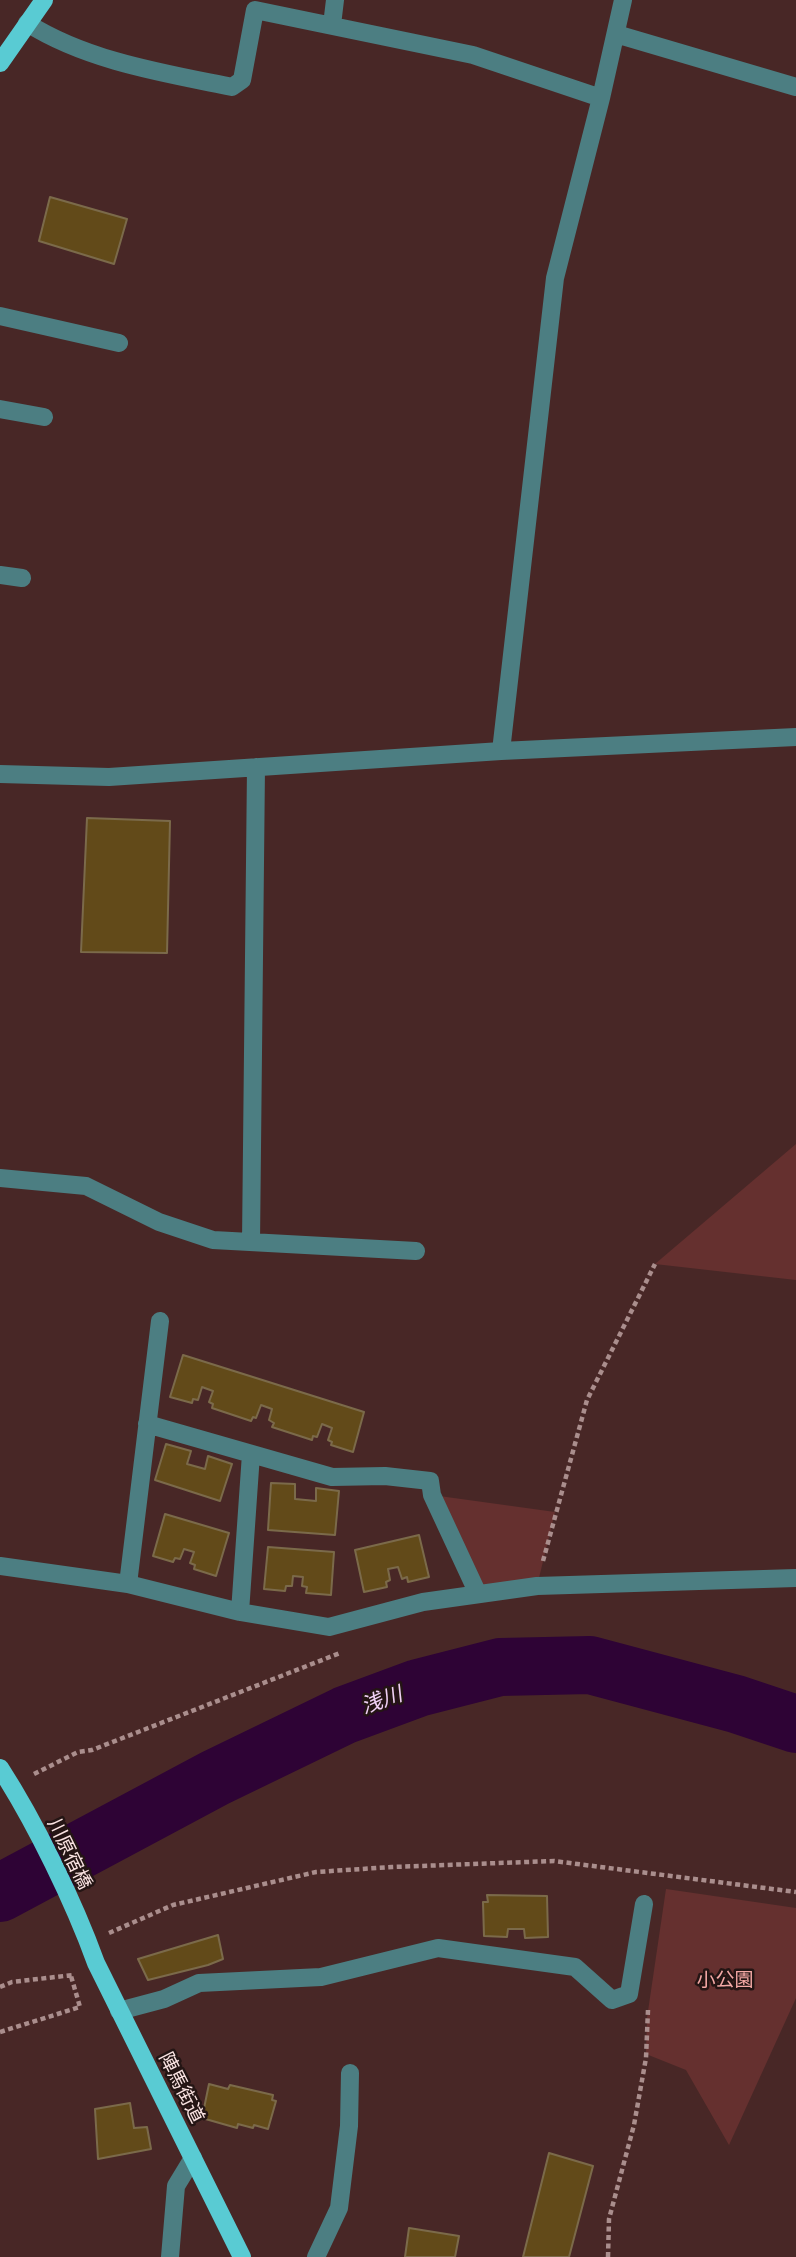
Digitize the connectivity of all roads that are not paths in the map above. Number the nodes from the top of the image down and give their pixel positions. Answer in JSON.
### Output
{"nodes":[{"id":1,"x":44,"y":0,"type":"edge"},
{"id":2,"x":335,"y":0,"type":"edge"},
{"id":3,"x":623,"y":0,"type":"edge"},
{"id":4,"x":27,"y":23,"type":"junction"},
{"id":5,"x":332,"y":25,"type":"junction"},
{"id":6,"x":616,"y":34,"type":"junction"},
{"id":7,"x":0,"y":63,"type":"edge"},
{"id":8,"x":796,"y":87,"type":"edge"},
{"id":9,"x":601,"y":98,"type":"junction"},
{"id":10,"x":0,"y":316,"type":"edge"},
{"id":11,"x":120,"y":344,"type":"dead end"},
{"id":12,"x":0,"y":409,"type":"edge"},
{"id":13,"x":44,"y":418,"type":"dead end"},
{"id":14,"x":0,"y":575,"type":"edge"},
{"id":15,"x":22,"y":578,"type":"dead end"},
{"id":16,"x":796,"y":737,"type":"edge"},
{"id":17,"x":501,"y":751,"type":"junction"},
{"id":18,"x":256,"y":767,"type":"junction"},
{"id":19,"x":0,"y":774,"type":"edge"},
{"id":20,"x":0,"y":1178,"type":"edge"},
{"id":21,"x":251,"y":1242,"type":"junction"},
{"id":22,"x":416,"y":1251,"type":"dead end"},
{"id":23,"x":160,"y":1321,"type":"dead end"},
{"id":24,"x":147,"y":1424,"type":"junction"},
{"id":25,"x":251,"y":1454,"type":"junction"},
{"id":26,"x":0,"y":1566,"type":"edge"},
{"id":27,"x":796,"y":1578,"type":"edge"},
{"id":28,"x":128,"y":1584,"type":"junction"},
{"id":29,"x":478,"y":1594,"type":"junction"},
{"id":30,"x":240,"y":1612,"type":"junction"},
{"id":31,"x":8,"y":1781,"type":"edge"},
{"id":32,"x":643,"y":1904,"type":"dead end"},
{"id":33,"x":86,"y":1936,"type":"joint"},
{"id":34,"x":119,"y":2011,"type":"junction"},
{"id":35,"x":350,"y":2073,"type":"dead end"},
{"id":36,"x":193,"y":2158,"type":"junction"},
{"id":37,"x":170,"y":2257,"type":"edge"},
{"id":38,"x":242,"y":2257,"type":"edge"},
{"id":39,"x":316,"y":2257,"type":"edge"}],
"edges":[{"from":1,"to":4,"type":"main road"},
{"from":2,"to":5,"type":"street"},
{"from":3,"to":6,"type":"street"},
{"from":4,"to":5,"type":"street"},
{"from":4,"to":7,"type":"main road"},
{"from":5,"to":9,"type":"street"},
{"from":6,"to":8,"type":"street"},
{"from":6,"to":9,"type":"street"},
{"from":9,"to":17,"type":"street"},
{"from":10,"to":11,"type":"street"},
{"from":12,"to":13,"type":"street"},
{"from":14,"to":15,"type":"street"},
{"from":16,"to":17,"type":"street"},
{"from":17,"to":18,"type":"street"},
{"from":18,"to":19,"type":"street"},
{"from":18,"to":21,"type":"street"},
{"from":20,"to":21,"type":"street"},
{"from":21,"to":22,"type":"street"},
{"from":23,"to":24,"type":"street"},
{"from":24,"to":25,"type":"street"},
{"from":24,"to":28,"type":"street"},
{"from":25,"to":29,"type":"street"},
{"from":25,"to":30,"type":"street"},
{"from":26,"to":28,"type":"street"},
{"from":27,"to":29,"type":"street"},
{"from":28,"to":30,"type":"street"},
{"from":29,"to":30,"type":"street"},
{"from":31,"to":33,"type":"main road","name":"川原宿橋"},
{"from":32,"to":34,"type":"street"},
{"from":33,"to":34,"type":"main road","name":"陣馬街道"},
{"from":34,"to":36,"type":"main road","name":"陣馬街道"},
{"from":35,"to":39,"type":"street"},
{"from":36,"to":37,"type":"street"},
{"from":36,"to":38,"type":"main road","name":"陣馬街道"}]}
